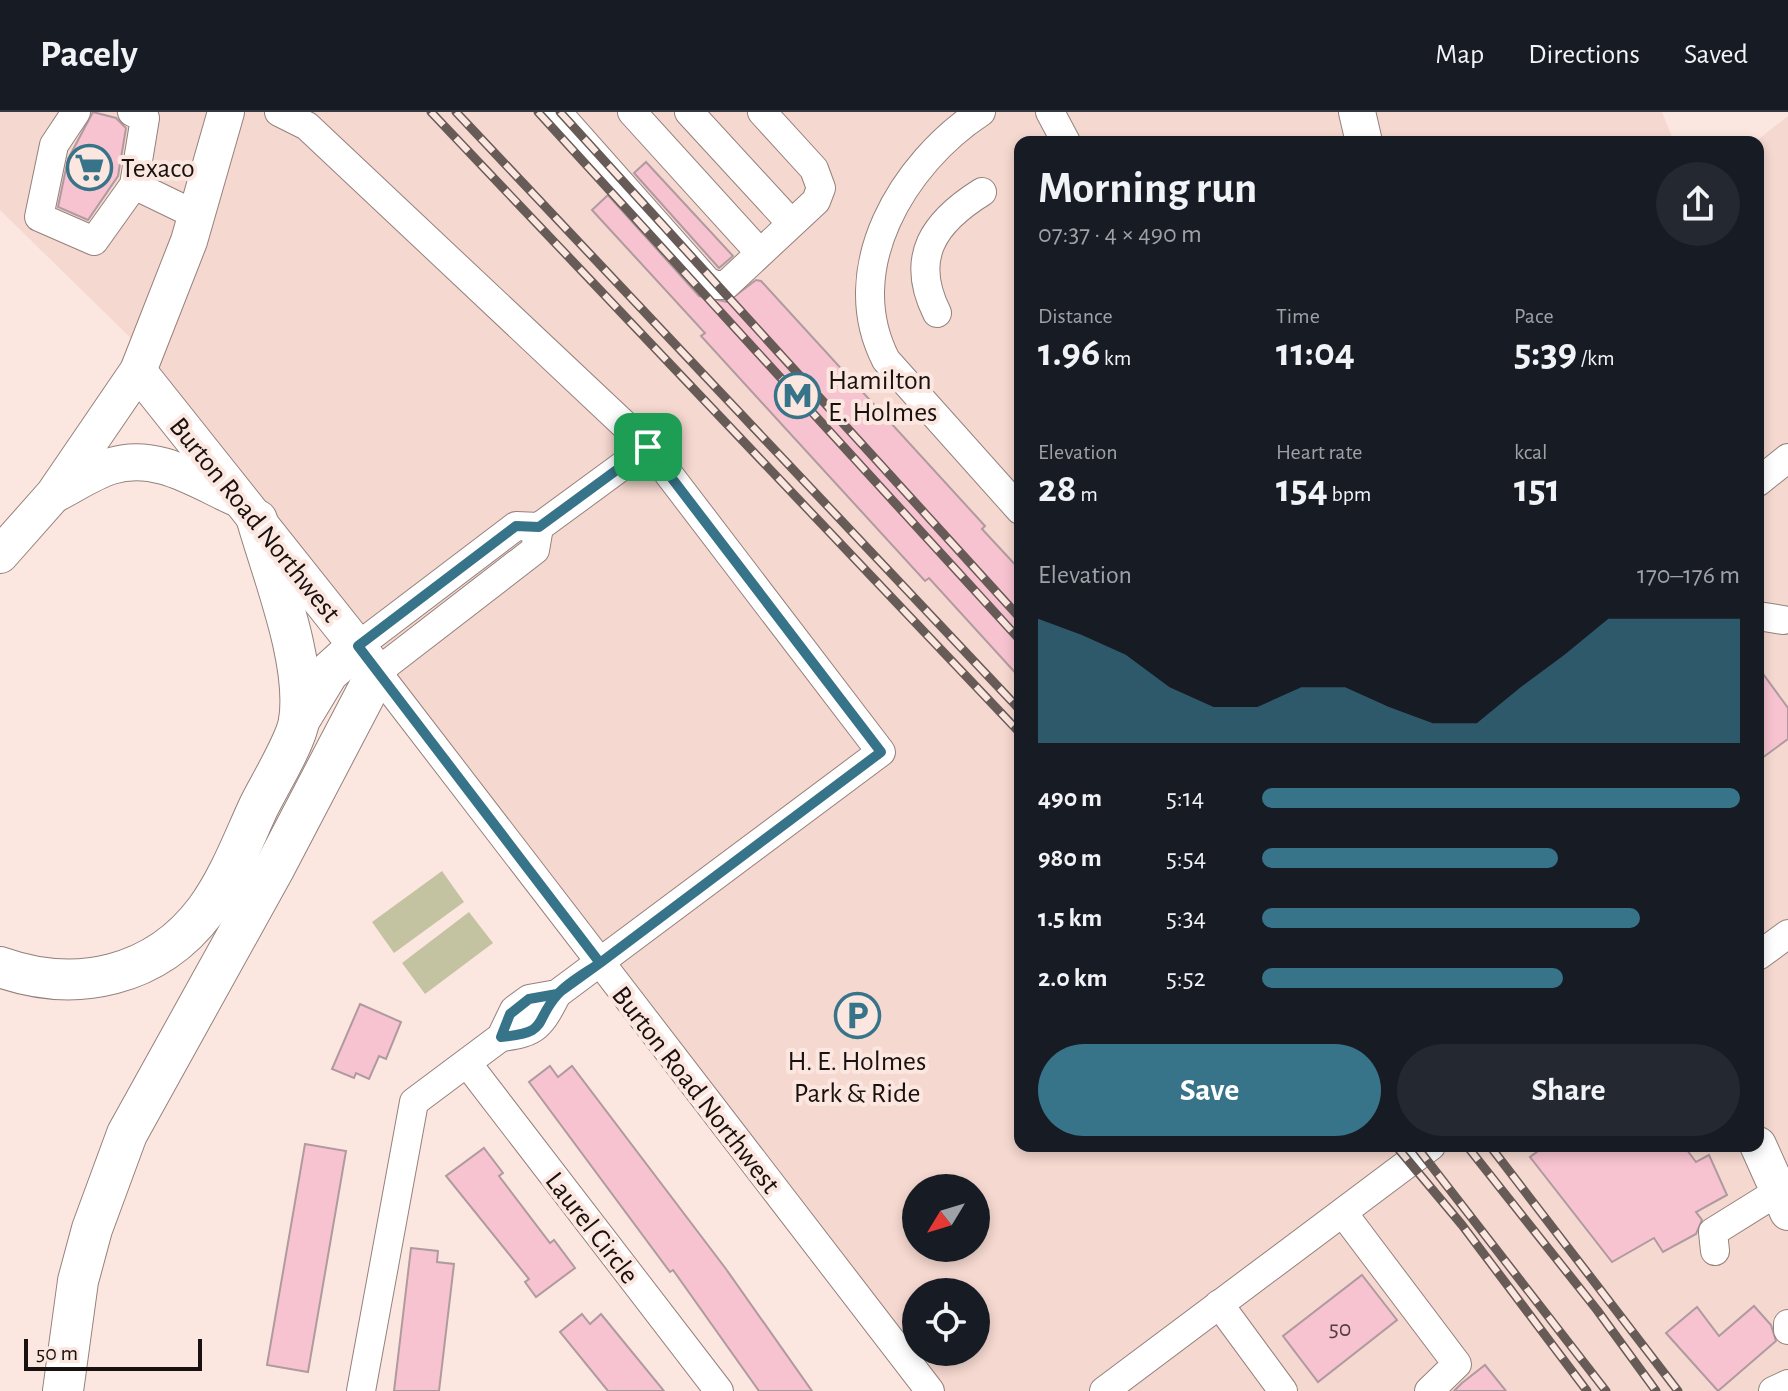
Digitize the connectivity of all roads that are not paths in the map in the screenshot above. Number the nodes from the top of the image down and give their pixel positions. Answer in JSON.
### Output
{"nodes":[{"id":1,"x":76,"y":112,"type":"edge"},
{"id":2,"x":132,"y":112,"type":"edge"},
{"id":3,"x":226,"y":112,"type":"edge"},
{"id":4,"x":279,"y":112,"type":"edge"},
{"id":5,"x":557,"y":112,"type":"edge"},
{"id":6,"x":632,"y":112,"type":"edge"},
{"id":7,"x":689,"y":112,"type":"edge"},
{"id":8,"x":762,"y":112,"type":"edge"},
{"id":9,"x":981,"y":112,"type":"edge"},
{"id":10,"x":1050,"y":112,"type":"edge"},
{"id":11,"x":1357,"y":112,"type":"edge"},
{"id":12,"x":1063,"y":136,"type":"edge"},
{"id":13,"x":1363,"y":136,"type":"edge"},
{"id":14,"x":134,"y":185,"type":"junction"},
{"id":15,"x":982,"y":192,"type":"dead end"},
{"id":16,"x":196,"y":215,"type":"junction"},
{"id":17,"x":791,"y":223,"type":"junction"},
{"id":18,"x":760,"y":253,"type":"junction"},
{"id":19,"x":937,"y":313,"type":"dead end"},
{"id":20,"x":138,"y":371,"type":"junction"},
{"id":21,"x":648,"y":447,"type":"junction"},
{"id":22,"x":1788,"y":458,"type":"edge"},
{"id":23,"x":1764,"y":477,"type":"edge"},
{"id":24,"x":54,"y":494,"type":"junction"},
{"id":25,"x":1014,"y":503,"type":"edge"},
{"id":26,"x":249,"y":511,"type":"junction"},
{"id":27,"x":0,"y":555,"type":"edge"},
{"id":28,"x":368,"y":659,"type":"junction"},
{"id":29,"x":299,"y":721,"type":"junction"},
{"id":30,"x":1788,"y":934,"type":"edge"},
{"id":31,"x":1764,"y":952,"type":"edge"},
{"id":32,"x":600,"y":963,"type":"junction"},
{"id":33,"x":0,"y":967,"type":"edge"},
{"id":34,"x":467,"y":1063,"type":"junction"},
{"id":35,"x":1423,"y":1152,"type":"edge"},
{"id":36,"x":1761,"y":1152,"type":"edge"},
{"id":37,"x":1783,"y":1202,"type":"edge"},
{"id":38,"x":1343,"y":1213,"type":"junction"},
{"id":39,"x":1715,"y":1251,"type":"dead end"},
{"id":40,"x":1219,"y":1304,"type":"junction"},
{"id":41,"x":1788,"y":1384,"type":"edge"},
{"id":42,"x":63,"y":1391,"type":"edge"},
{"id":43,"x":361,"y":1391,"type":"edge"},
{"id":44,"x":719,"y":1391,"type":"edge"},
{"id":45,"x":930,"y":1391,"type":"edge"},
{"id":46,"x":1104,"y":1391,"type":"edge"},
{"id":47,"x":1283,"y":1391,"type":"edge"},
{"id":48,"x":1429,"y":1391,"type":"edge"},
{"id":49,"x":1773,"y":1391,"type":"edge"}],
"edges":[{"from":1,"to":14,"type":"street"},
{"from":2,"to":14,"type":"street"},
{"from":3,"to":16,"type":"main road"},
{"from":4,"to":21,"type":"street"},
{"from":5,"to":18,"type":"street"},
{"from":6,"to":18,"type":"street"},
{"from":7,"to":17,"type":"street"},
{"from":8,"to":17,"type":"street"},
{"from":9,"to":25,"type":"street"},
{"from":10,"to":12,"type":"street"},
{"from":11,"to":13,"type":"main road"},
{"from":14,"to":16,"type":"street"},
{"from":15,"to":19,"type":"street"},
{"from":16,"to":20,"type":"main road"},
{"from":17,"to":18,"type":"street"},
{"from":20,"to":24,"type":"main road"},
{"from":20,"to":26,"type":"main road","name":"Burton Road Northwest"},
{"from":21,"to":28,"type":"street"},
{"from":21,"to":32,"type":"street"},
{"from":22,"to":23,"type":"street"},
{"from":24,"to":26,"type":"main road"},
{"from":24,"to":27,"type":"main road"},
{"from":26,"to":28,"type":"main road","name":"Burton Road Northwest"},
{"from":26,"to":29,"type":"highway"},
{"from":28,"to":29,"type":"highway"},
{"from":28,"to":32,"type":"street","name":"Burton Road Northwest"},
{"from":28,"to":42,"type":"highway"},
{"from":29,"to":33,"type":"highway"},
{"from":30,"to":31,"type":"street"},
{"from":32,"to":34,"type":"street"},
{"from":32,"to":45,"type":"street","name":"Burton Road Northwest"},
{"from":34,"to":43,"type":"street"},
{"from":34,"to":44,"type":"street","name":"Laurel Circle"},
{"from":35,"to":38,"type":"street"},
{"from":36,"to":37,"type":"main road"},
{"from":37,"to":39,"type":"street"},
{"from":38,"to":40,"type":"street"},
{"from":38,"to":48,"type":"street"},
{"from":40,"to":46,"type":"street"},
{"from":40,"to":47,"type":"street"},
{"from":41,"to":49,"type":"street"}]}
